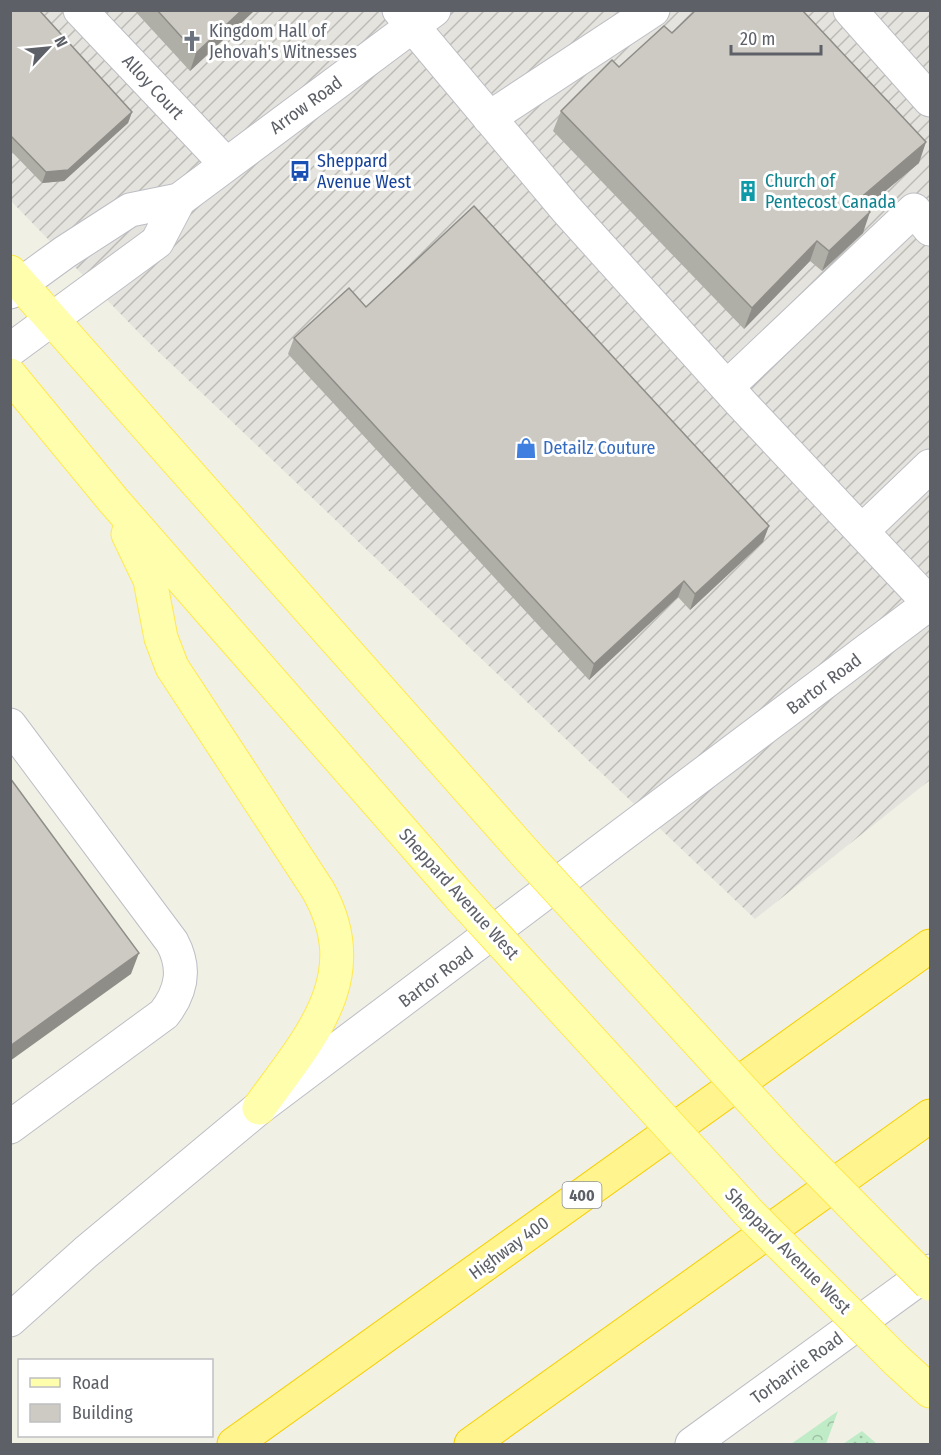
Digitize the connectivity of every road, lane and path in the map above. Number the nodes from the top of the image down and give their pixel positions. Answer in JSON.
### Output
{"nodes":[{"id":1,"x":80,"y":10,"type":"edge"},
{"id":2,"x":653,"y":10,"type":"edge"},
{"id":3,"x":850,"y":10,"type":"edge"},
{"id":4,"x":415,"y":16,"type":"edge"},
{"id":5,"x":930,"y":100,"type":"edge"},
{"id":6,"x":489,"y":118,"type":"junction"},
{"id":7,"x":226,"y":164,"type":"junction"},
{"id":8,"x":179,"y":200,"type":"junction"},
{"id":9,"x":925,"y":211,"type":"edge"},
{"id":10,"x":14,"y":282,"type":"edge"},
{"id":11,"x":53,"y":321,"type":"junction"},
{"id":12,"x":10,"y":350,"type":"edge"},
{"id":13,"x":10,"y":375,"type":"edge"},
{"id":14,"x":727,"y":387,"type":"junction"},
{"id":15,"x":930,"y":466,"type":"edge"},
{"id":16,"x":113,"y":500,"type":"junction"},
{"id":17,"x":862,"y":531,"type":"junction"},
{"id":18,"x":930,"y":604,"type":"edge"},
{"id":19,"x":10,"y":725,"type":"edge"},
{"id":20,"x":930,"y":946,"type":"edge"},
{"id":21,"x":260,"y":1108,"type":"junction"},
{"id":22,"x":930,"y":1116,"type":"edge"},
{"id":23,"x":10,"y":1127,"type":"edge"},
{"id":24,"x":930,"y":1271,"type":"edge"},
{"id":25,"x":930,"y":1284,"type":"edge"},
{"id":26,"x":10,"y":1320,"type":"edge"},
{"id":27,"x":930,"y":1391,"type":"edge"},
{"id":28,"x":234,"y":1444,"type":"edge"},
{"id":29,"x":471,"y":1444,"type":"edge"},
{"id":30,"x":692,"y":1444,"type":"edge"}],
"edges":[{"from":1,"to":7,"type":"street","name":"Alloy Court"},
{"from":2,"to":6,"type":"street"},
{"from":3,"to":5,"type":"street"},
{"from":4,"to":6,"type":"street"},
{"from":4,"to":7,"type":"street","name":"Arrow Road"},
{"from":6,"to":14,"type":"street"},
{"from":7,"to":8,"type":"street","name":"Arrow Road"},
{"from":8,"to":10,"type":"street","name":"Arrow Road"},
{"from":8,"to":11,"type":"street","name":"Arrow Road"},
{"from":9,"to":14,"type":"street"},
{"from":10,"to":11,"type":"main road"},
{"from":11,"to":12,"type":"street","name":"Arrow Road"},
{"from":11,"to":25,"type":"main road","bridge":true},
{"from":13,"to":16,"type":"main road","name":"Sheppard Avenue West"},
{"from":14,"to":17,"type":"street"},
{"from":15,"to":17,"type":"street"},
{"from":16,"to":21,"type":"main road"},
{"from":16,"to":27,"type":"main road","name":"Sheppard Avenue West","bridge":true},
{"from":17,"to":18,"type":"street"},
{"from":18,"to":21,"type":"street","name":"Bartor Road"},
{"from":19,"to":23,"type":"street"},
{"from":20,"to":28,"type":"highway","name":"Highway 400","number":"400"},
{"from":21,"to":26,"type":"street","name":"Bartor Road"},
{"from":22,"to":29,"type":"highway"},
{"from":24,"to":30,"type":"street","name":"Torbarrie Road"}]}
